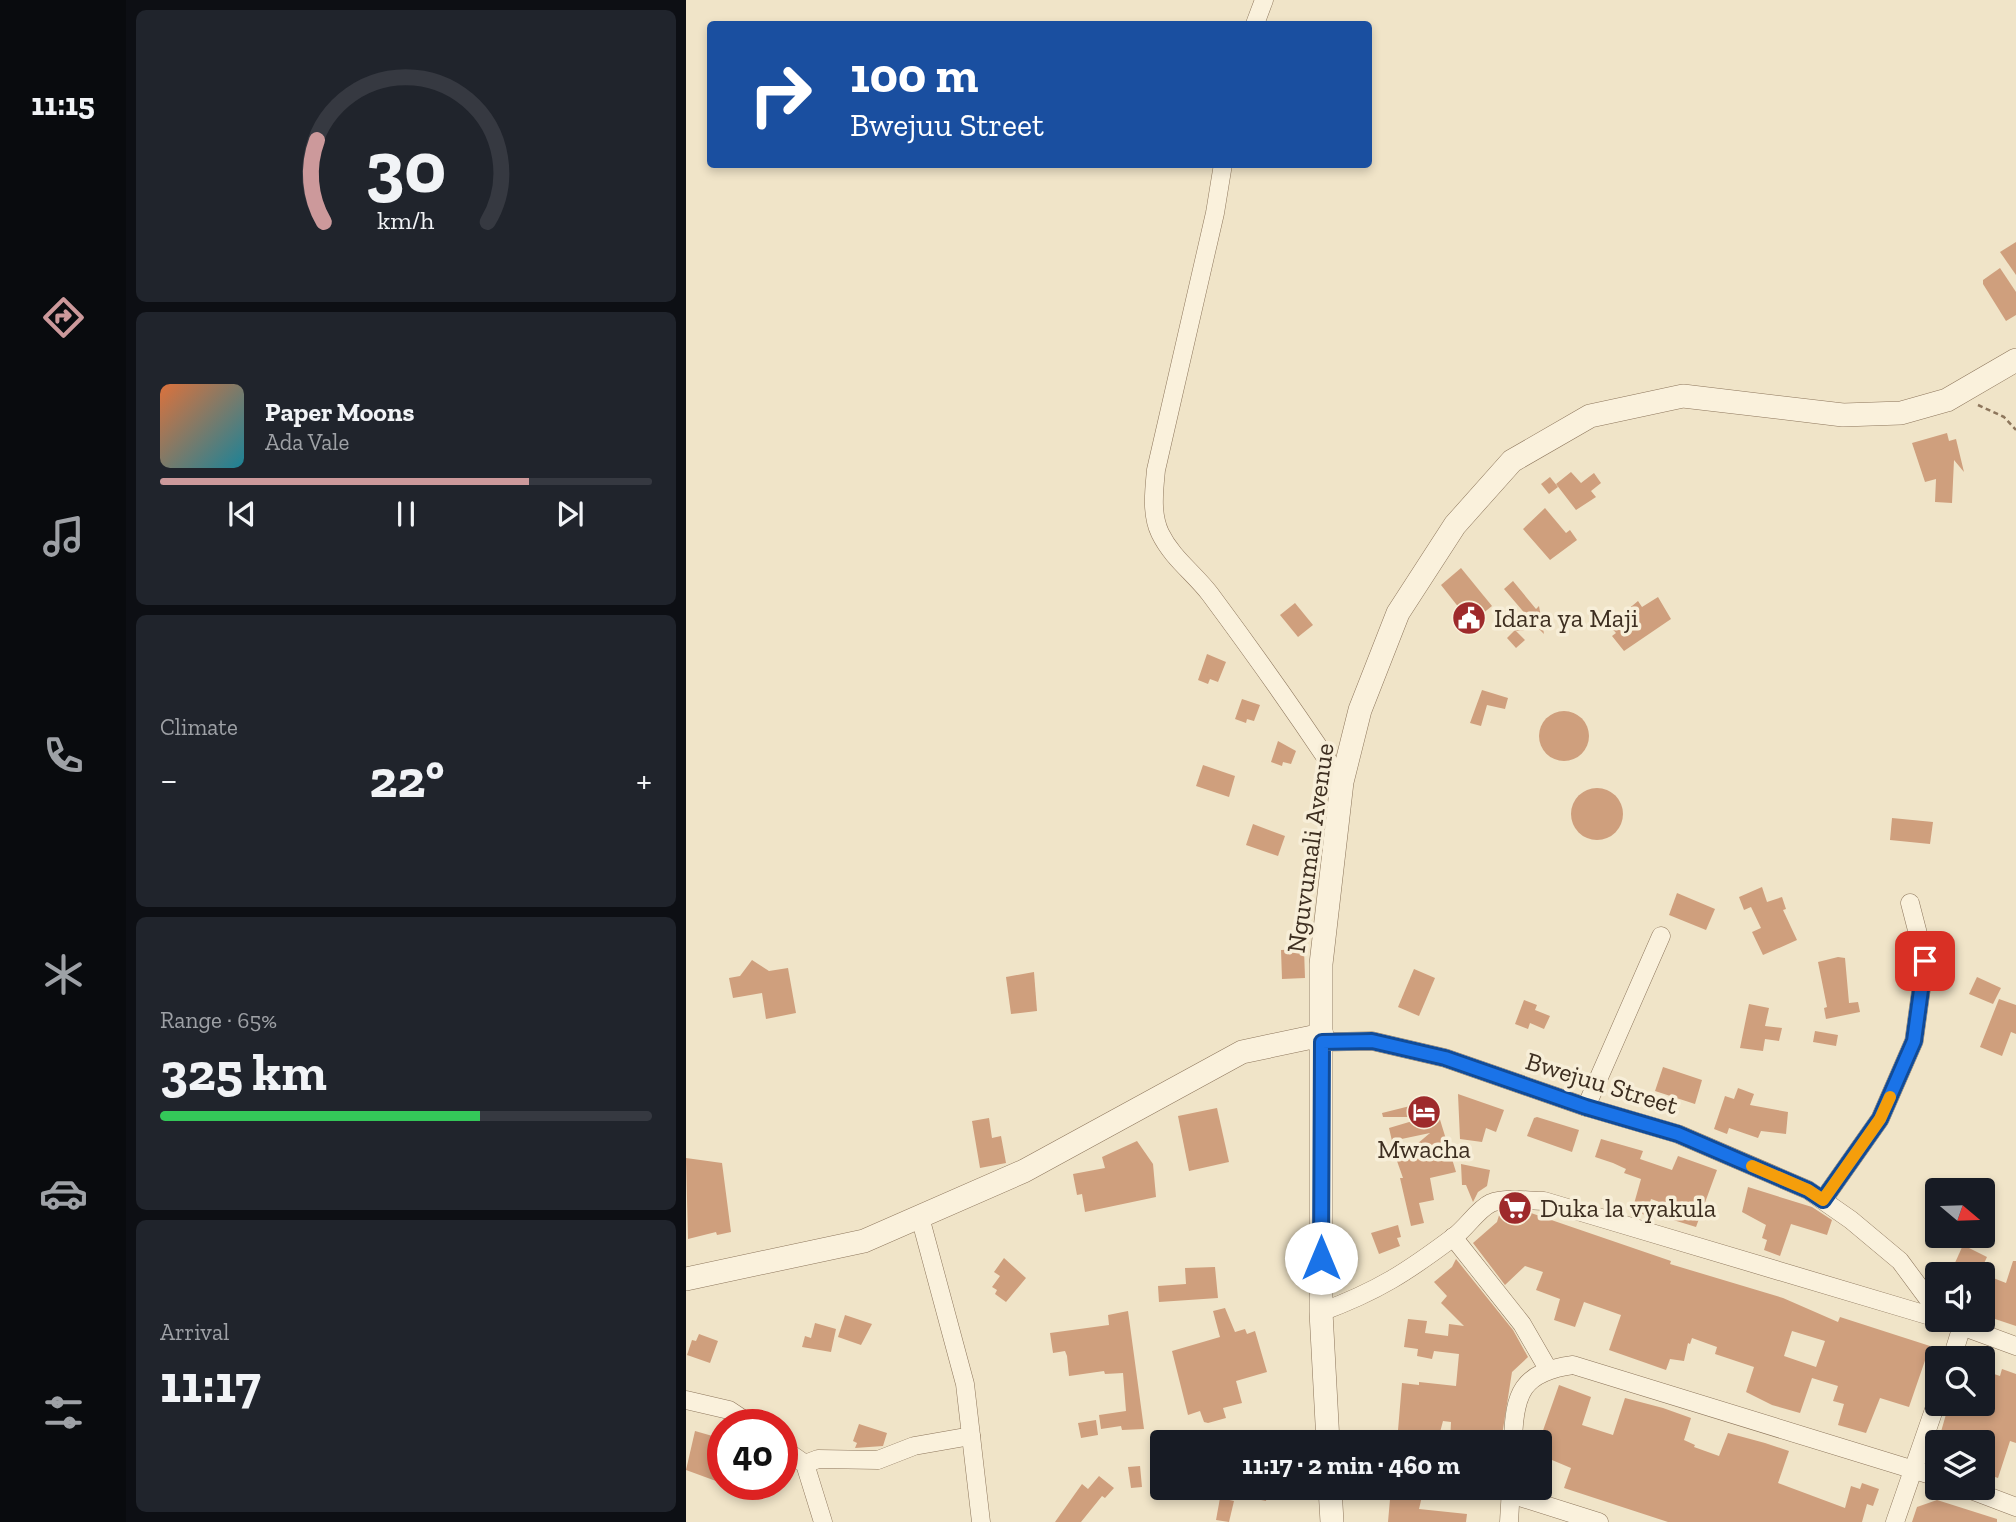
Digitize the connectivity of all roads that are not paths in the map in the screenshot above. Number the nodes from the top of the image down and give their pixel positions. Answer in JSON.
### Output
{"nodes":[{"id":1,"x":1264,"y":0,"type":"edge"},
{"id":2,"x":1256,"y":21,"type":"edge"},
{"id":3,"x":1222,"y":168,"type":"edge"},
{"id":4,"x":2016,"y":360,"type":"edge"},
{"id":5,"x":1342,"y":782,"type":"junction"},
{"id":6,"x":1910,"y":903,"type":"dead end"},
{"id":7,"x":1661,"y":936,"type":"dead end"},
{"id":8,"x":1322,"y":1039,"type":"junction"},
{"id":9,"x":1586,"y":1107,"type":"junction"},
{"id":10,"x":1823,"y":1200,"type":"junction"},
{"id":11,"x":920,"y":1217,"type":"junction"},
{"id":12,"x":1453,"y":1237,"type":"junction"},
{"id":13,"x":686,"y":1279,"type":"edge"},
{"id":14,"x":1925,"y":1295,"type":"edge"},
{"id":15,"x":1321,"y":1312,"type":"junction"},
{"id":16,"x":1925,"y":1314,"type":"edge"},
{"id":17,"x":1978,"y":1332,"type":"edge"},
{"id":18,"x":2016,"y":1346,"type":"edge"},
{"id":19,"x":1548,"y":1368,"type":"junction"},
{"id":20,"x":686,"y":1401,"type":"edge"},
{"id":21,"x":729,"y":1409,"type":"edge"},
{"id":22,"x":1932,"y":1416,"type":"edge"},
{"id":23,"x":1327,"y":1430,"type":"edge"},
{"id":24,"x":1514,"y":1430,"type":"edge"},
{"id":25,"x":971,"y":1436,"type":"junction"},
{"id":26,"x":798,"y":1459,"type":"edge"},
{"id":27,"x":805,"y":1464,"type":"junction"},
{"id":28,"x":1915,"y":1468,"type":"junction"},
{"id":29,"x":1925,"y":1472,"type":"edge"},
{"id":30,"x":1995,"y":1499,"type":"edge"},
{"id":31,"x":1331,"y":1500,"type":"edge"},
{"id":32,"x":1510,"y":1500,"type":"edge"},
{"id":33,"x":1537,"y":1500,"type":"edge"},
{"id":34,"x":2016,"y":1507,"type":"edge"},
{"id":35,"x":823,"y":1522,"type":"edge"},
{"id":36,"x":981,"y":1522,"type":"edge"},
{"id":37,"x":1332,"y":1522,"type":"edge"},
{"id":38,"x":1509,"y":1522,"type":"edge"},
{"id":39,"x":1599,"y":1522,"type":"edge"},
{"id":40,"x":1895,"y":1522,"type":"edge"}],
"edges":[{"from":1,"to":2,"type":"street"},
{"from":3,"to":5,"type":"street"},
{"from":4,"to":5,"type":"street","name":"Nguvumali Avenue"},
{"from":5,"to":8,"type":"street","name":"Nguvumali Avenue"},
{"from":6,"to":10,"type":"street"},
{"from":7,"to":9,"type":"street"},
{"from":8,"to":9,"type":"street","name":"Bwejuu Street"},
{"from":8,"to":11,"type":"street"},
{"from":8,"to":15,"type":"street","name":"Nguvumali Avenue"},
{"from":9,"to":10,"type":"street","name":"Bwejuu Street"},
{"from":10,"to":14,"type":"street","name":"Bwejuu Street"},
{"from":11,"to":13,"type":"street"},
{"from":11,"to":25,"type":"street"},
{"from":12,"to":15,"type":"street"},
{"from":12,"to":16,"type":"street"},
{"from":12,"to":19,"type":"street"},
{"from":15,"to":23,"type":"street","name":"Nguvumali Avenue"},
{"from":17,"to":18,"type":"street"},
{"from":19,"to":24,"type":"street"},
{"from":19,"to":28,"type":"street"},
{"from":20,"to":21,"type":"street"},
{"from":22,"to":28,"type":"street"},
{"from":25,"to":27,"type":"street"},
{"from":25,"to":36,"type":"street"},
{"from":26,"to":27,"type":"street"},
{"from":27,"to":35,"type":"street"},
{"from":28,"to":29,"type":"street"},
{"from":28,"to":40,"type":"street"},
{"from":30,"to":34,"type":"street"},
{"from":31,"to":37,"type":"street"},
{"from":32,"to":38,"type":"street"},
{"from":33,"to":39,"type":"street"}]}
